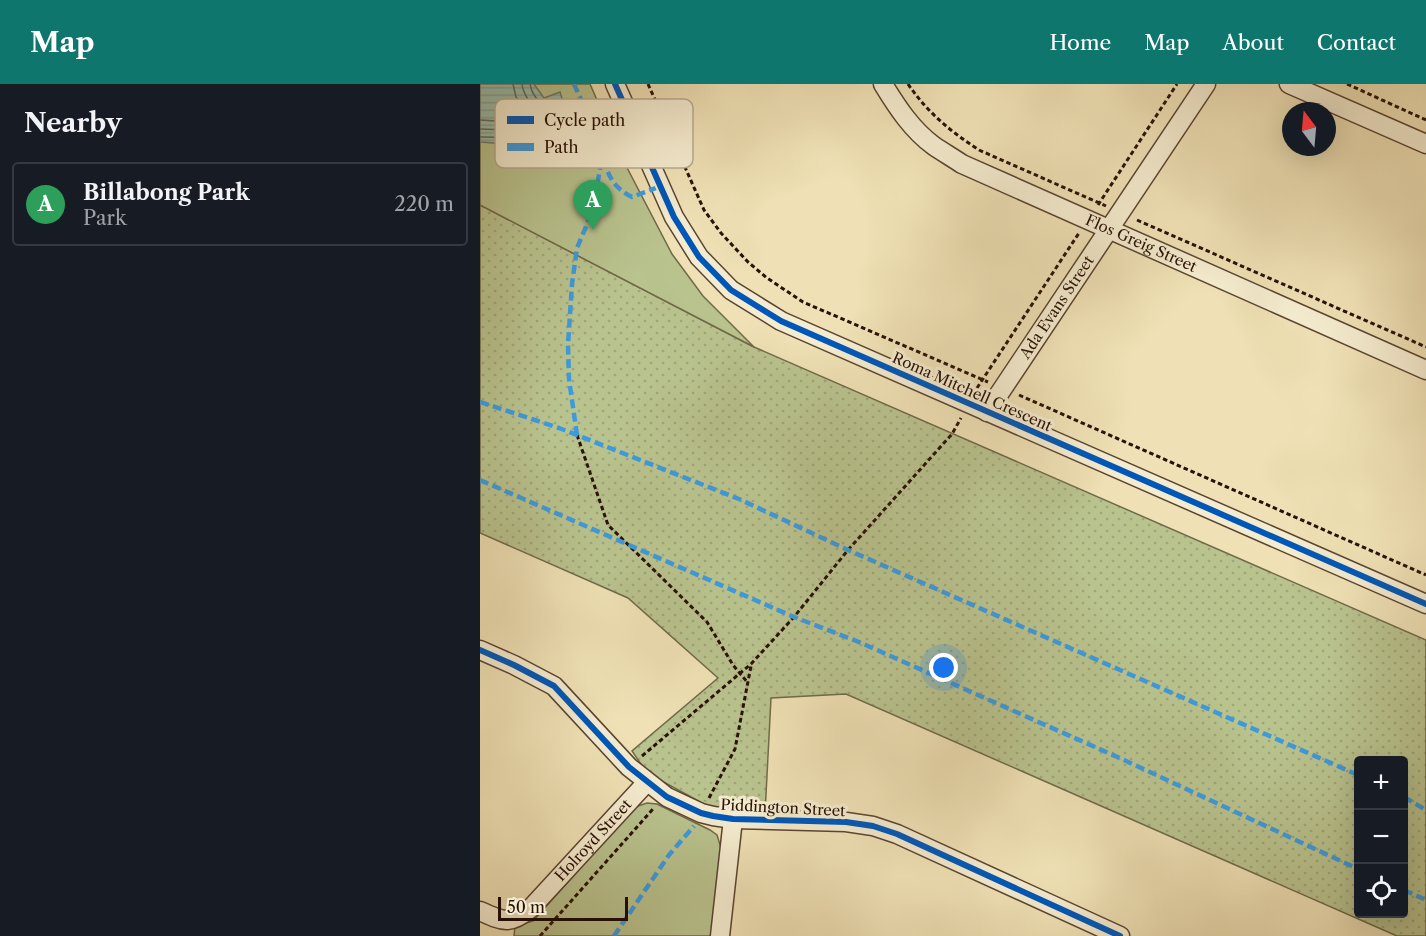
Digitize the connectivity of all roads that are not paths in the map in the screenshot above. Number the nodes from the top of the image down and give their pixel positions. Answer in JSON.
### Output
{"nodes":[{"id":1,"x":615,"y":84,"type":"edge"},
{"id":2,"x":883,"y":84,"type":"edge"},
{"id":3,"x":1206,"y":84,"type":"edge"},
{"id":4,"x":1289,"y":84,"type":"edge"},
{"id":5,"x":622,"y":99,"type":"edge"},
{"id":6,"x":1426,"y":144,"type":"edge"},
{"id":7,"x":652,"y":168,"type":"edge"},
{"id":8,"x":1109,"y":229,"type":"junction"},
{"id":9,"x":1426,"y":370,"type":"edge"},
{"id":10,"x":987,"y":412,"type":"junction"},
{"id":11,"x":1426,"y":604,"type":"edge"},
{"id":12,"x":480,"y":650,"type":"edge"},
{"id":13,"x":646,"y":782,"type":"junction"},
{"id":14,"x":733,"y":819,"type":"junction"},
{"id":15,"x":480,"y":911,"type":"edge"},
{"id":16,"x":720,"y":936,"type":"edge"},
{"id":17,"x":1120,"y":936,"type":"edge"}],
"edges":[{"from":1,"to":5,"type":"street","name":"Roma Mitchell Crescent"},
{"from":2,"to":8,"type":"street","name":"Flos Greig Street"},
{"from":3,"to":8,"type":"street","name":"Ada Evans Street"},
{"from":4,"to":6,"type":"street"},
{"from":7,"to":10,"type":"street","name":"Roma Mitchell Crescent"},
{"from":8,"to":9,"type":"street","name":"Flos Greig Street"},
{"from":8,"to":10,"type":"street","name":"Ada Evans Street"},
{"from":10,"to":11,"type":"street","name":"Roma Mitchell Crescent"},
{"from":12,"to":13,"type":"street","name":"Piddington Street"},
{"from":13,"to":14,"type":"street","name":"Piddington Street"},
{"from":13,"to":15,"type":"street","name":"Holroyd Street"},
{"from":14,"to":16,"type":"street"},
{"from":14,"to":17,"type":"street","name":"Piddington Street"}]}
